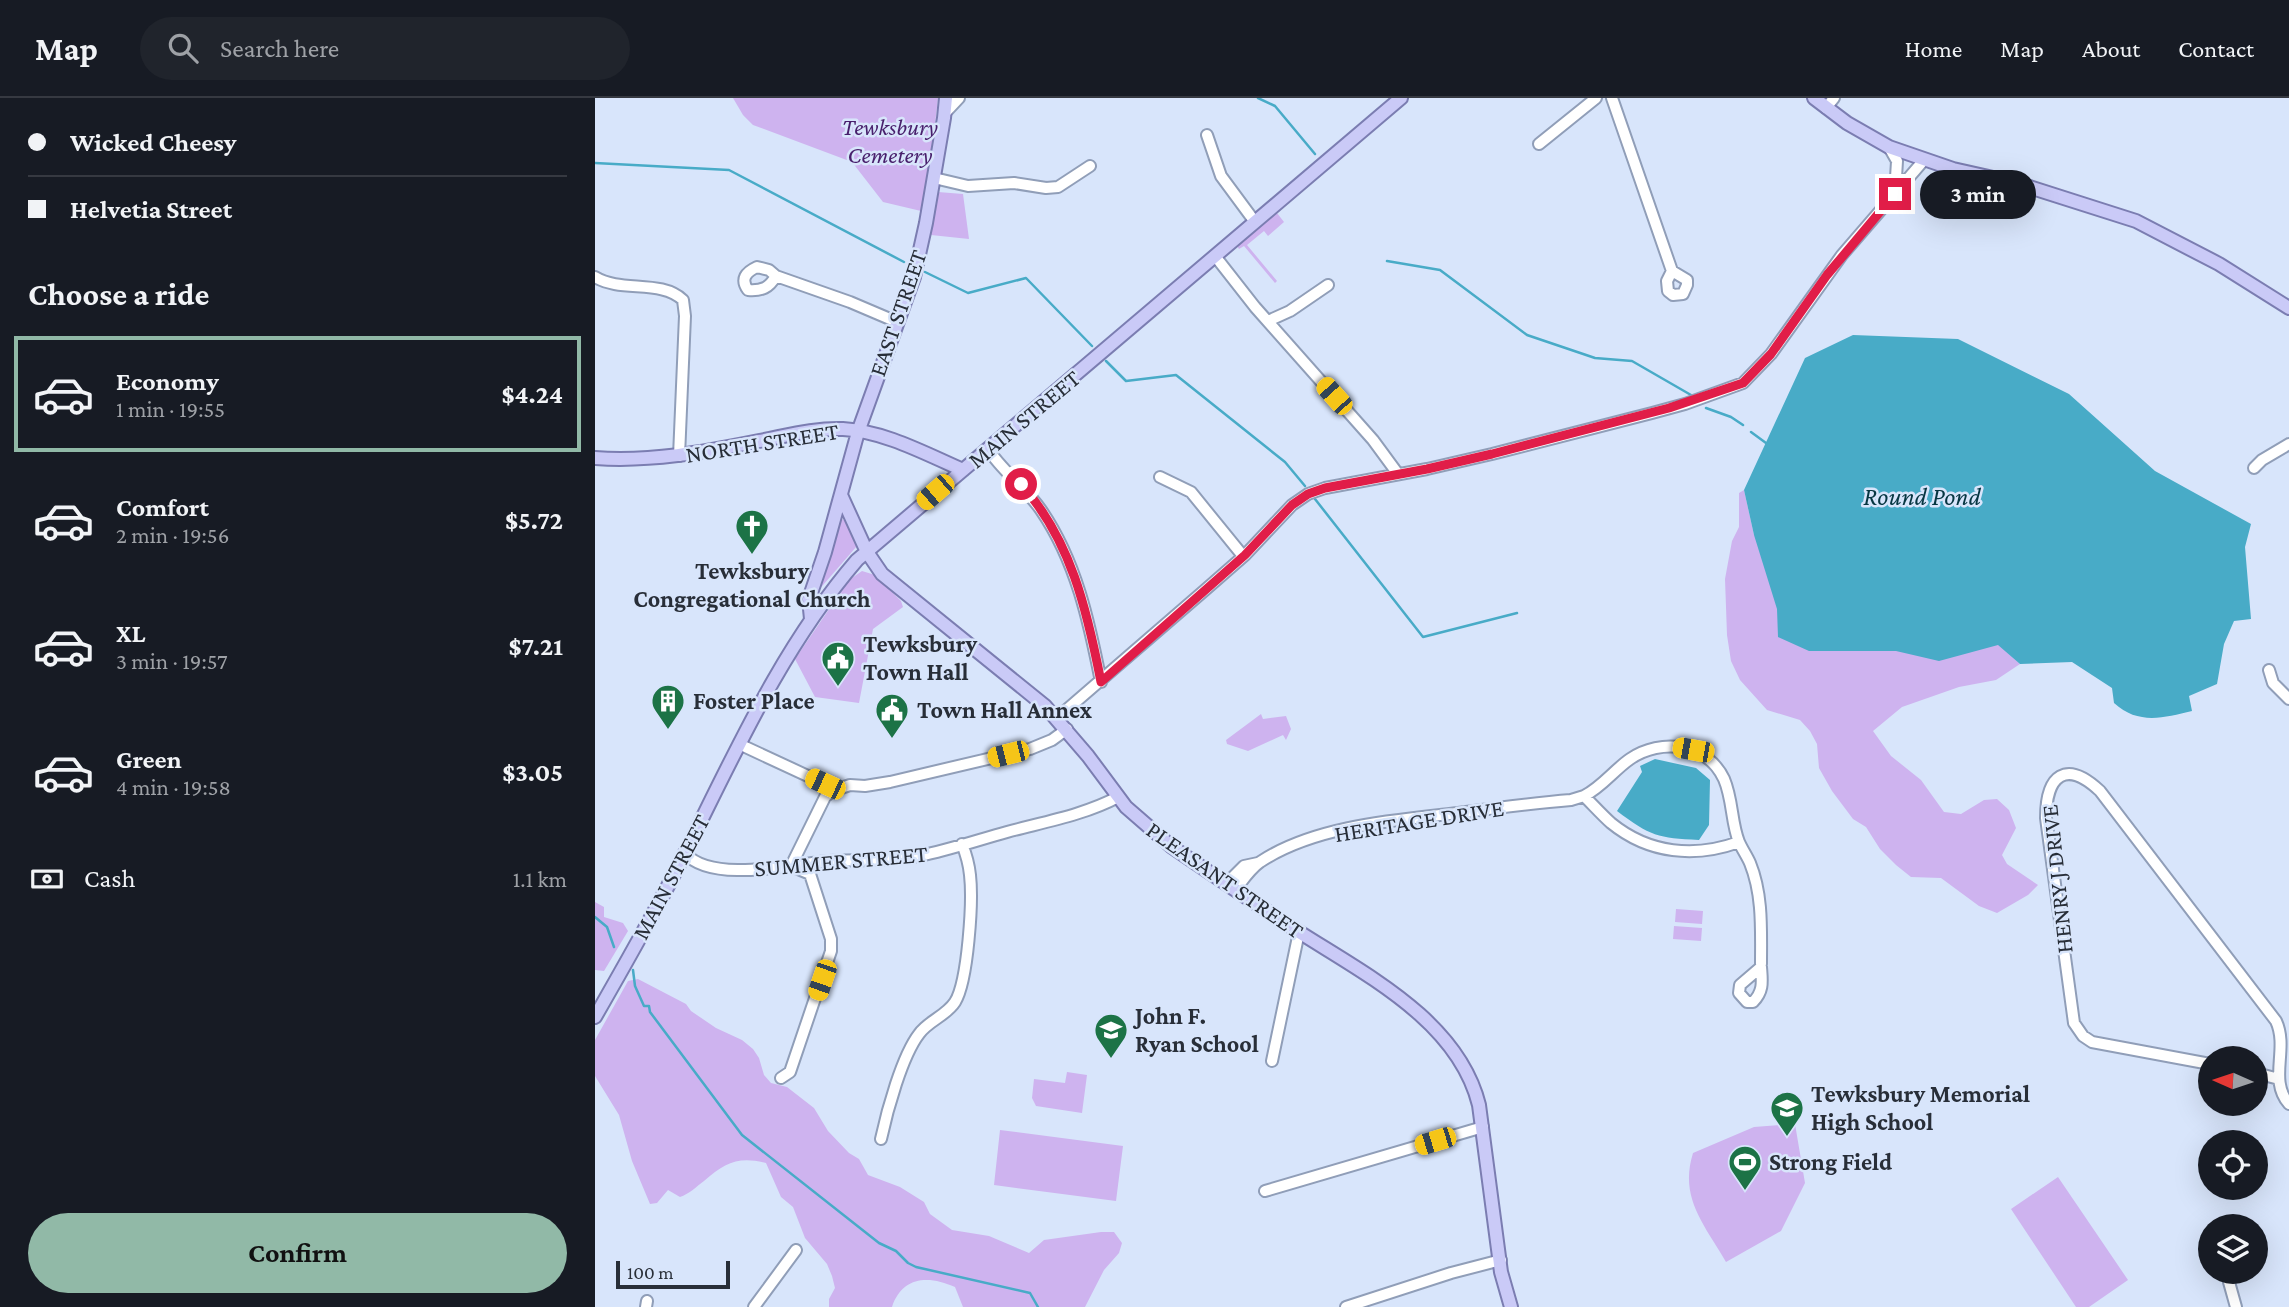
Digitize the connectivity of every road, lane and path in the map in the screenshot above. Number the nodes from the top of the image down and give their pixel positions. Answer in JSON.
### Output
{"nodes":[{"id":1,"x":946,"y":98,"type":"edge"},
{"id":2,"x":959,"y":98,"type":"edge"},
{"id":3,"x":1401,"y":98,"type":"edge"},
{"id":4,"x":1596,"y":98,"type":"edge"},
{"id":5,"x":1612,"y":98,"type":"edge"},
{"id":6,"x":1814,"y":98,"type":"edge"},
{"id":7,"x":1830,"y":103,"type":"edge"},
{"id":8,"x":944,"y":114,"type":"junction"},
{"id":9,"x":1207,"y":135,"type":"dead end"},
{"id":10,"x":1539,"y":144,"type":"dead end"},
{"id":11,"x":1889,"y":147,"type":"junction"},
{"id":12,"x":1924,"y":160,"type":"junction"},
{"id":13,"x":1090,"y":166,"type":"dead end"},
{"id":14,"x":934,"y":178,"type":"junction"},
{"id":15,"x":1895,"y":194,"type":"junction"},
{"id":16,"x":1255,"y":222,"type":"junction"},
{"id":17,"x":1215,"y":256,"type":"junction"},
{"id":18,"x":1672,"y":271,"type":"dead end"},
{"id":19,"x":776,"y":276,"type":"dead end"},
{"id":20,"x":595,"y":277,"type":"edge"},
{"id":21,"x":1328,"y":285,"type":"dead end"},
{"id":22,"x":2286,"y":301,"type":"edge"},
{"id":23,"x":1268,"y":321,"type":"junction"},
{"id":24,"x":897,"y":322,"type":"junction"},
{"id":25,"x":857,"y":432,"type":"junction"},
{"id":26,"x":2289,"y":444,"type":"edge"},
{"id":27,"x":988,"y":449,"type":"junction"},
{"id":28,"x":679,"y":456,"type":"junction"},
{"id":29,"x":595,"y":458,"type":"edge"},
{"id":30,"x":2254,"y":468,"type":"dead end"},
{"id":31,"x":963,"y":470,"type":"junction"},
{"id":32,"x":1398,"y":474,"type":"junction"},
{"id":33,"x":1160,"y":478,"type":"dead end"},
{"id":34,"x":841,"y":495,"type":"junction"},
{"id":35,"x":867,"y":552,"type":"junction"},
{"id":36,"x":1243,"y":556,"type":"junction"},
{"id":37,"x":811,"y":619,"type":"junction"},
{"id":38,"x":2269,"y":670,"type":"dead end"},
{"id":39,"x":1101,"y":682,"type":"junction"},
{"id":40,"x":2289,"y":699,"type":"edge"},
{"id":41,"x":1057,"y":718,"type":"junction"},
{"id":42,"x":1067,"y":729,"type":"junction"},
{"id":43,"x":739,"y":744,"type":"junction"},
{"id":44,"x":832,"y":791,"type":"junction"},
{"id":45,"x":1584,"y":796,"type":"junction"},
{"id":46,"x":1118,"y":797,"type":"junction"},
{"id":47,"x":1739,"y":842,"type":"junction"},
{"id":48,"x":962,"y":844,"type":"junction"},
{"id":49,"x":685,"y":853,"type":"junction"},
{"id":50,"x":791,"y":866,"type":"junction"},
{"id":51,"x":1231,"y":887,"type":"junction"},
{"id":52,"x":1299,"y":932,"type":"junction"},
{"id":53,"x":1761,"y":964,"type":"dead end"},
{"id":54,"x":595,"y":1017,"type":"edge"},
{"id":55,"x":1272,"y":1061,"type":"dead end"},
{"id":56,"x":2198,"y":1062,"type":"edge"},
{"id":57,"x":2268,"y":1076,"type":"edge"},
{"id":58,"x":781,"y":1078,"type":"dead end"},
{"id":59,"x":2279,"y":1079,"type":"junction"},
{"id":60,"x":2289,"y":1104,"type":"edge"},
{"id":61,"x":1483,"y":1127,"type":"junction"},
{"id":62,"x":881,"y":1139,"type":"dead end"},
{"id":63,"x":1265,"y":1191,"type":"dead end"},
{"id":64,"x":796,"y":1250,"type":"dead end"},
{"id":65,"x":1501,"y":1260,"type":"junction"},
{"id":66,"x":2230,"y":1284,"type":"edge"},
{"id":67,"x":754,"y":1307,"type":"edge"},
{"id":68,"x":1346,"y":1307,"type":"edge"},
{"id":69,"x":1511,"y":1307,"type":"edge"},
{"id":70,"x":2236,"y":1307,"type":"edge"}],
"edges":[{"from":1,"to":8,"type":"main road","name":"EAST STREET"},
{"from":2,"to":8,"type":"street"},
{"from":3,"to":16,"type":"main road","name":"MAIN STREET"},
{"from":4,"to":10,"type":"street"},
{"from":5,"to":18,"type":"street"},
{"from":6,"to":7,"type":"main road"},
{"from":7,"to":11,"type":"main road"},
{"from":8,"to":14,"type":"main road","name":"EAST STREET"},
{"from":9,"to":16,"type":"street"},
{"from":11,"to":12,"type":"main road"},
{"from":11,"to":15,"type":"street"},
{"from":12,"to":15,"type":"street"},
{"from":12,"to":22,"type":"main road"},
{"from":13,"to":14,"type":"street"},
{"from":14,"to":24,"type":"main road","name":"EAST STREET"},
{"from":15,"to":32,"type":"street"},
{"from":16,"to":17,"type":"main road","name":"MAIN STREET"},
{"from":17,"to":23,"type":"street"},
{"from":17,"to":27,"type":"main road","name":"MAIN STREET"},
{"from":19,"to":24,"type":"street"},
{"from":20,"to":28,"type":"street"},
{"from":21,"to":23,"type":"street"},
{"from":23,"to":32,"type":"street"},
{"from":24,"to":25,"type":"main road","name":"EAST STREET"},
{"from":25,"to":28,"type":"main road","name":"NORTH STREET"},
{"from":25,"to":31,"type":"main road","name":"NORTH STREET"},
{"from":25,"to":34,"type":"main road","name":"EAST STREET"},
{"from":26,"to":30,"type":"street"},
{"from":27,"to":31,"type":"main road","name":"MAIN STREET"},
{"from":27,"to":39,"type":"street"},
{"from":28,"to":29,"type":"main road","name":"NORTH STREET"},
{"from":31,"to":35,"type":"main road","name":"MAIN STREET"},
{"from":32,"to":36,"type":"street"},
{"from":33,"to":36,"type":"street"},
{"from":34,"to":35,"type":"main road","name":"PLEASANT STREET"},
{"from":34,"to":37,"type":"main road","name":"EAST STREET"},
{"from":35,"to":37,"type":"main road","name":"MAIN STREET"},
{"from":35,"to":41,"type":"main road","name":"PLEASANT STREET"},
{"from":36,"to":39,"type":"street"},
{"from":37,"to":43,"type":"main road","name":"MAIN STREET"},
{"from":38,"to":40,"type":"street"},
{"from":39,"to":41,"type":"street"},
{"from":41,"to":42,"type":"main road","name":"PLEASANT STREET"},
{"from":42,"to":44,"type":"street"},
{"from":42,"to":46,"type":"main road","name":"PLEASANT STREET"},
{"from":43,"to":44,"type":"street"},
{"from":43,"to":49,"type":"main road","name":"MAIN STREET"},
{"from":44,"to":50,"type":"street"},
{"from":45,"to":47,"type":"street"},
{"from":45,"to":47,"type":"street","name":"HERITAGE DRIVE"},
{"from":45,"to":51,"type":"street","name":"HERITAGE DRIVE"},
{"from":46,"to":48,"type":"street","name":"SUMMER STREET"},
{"from":46,"to":51,"type":"main road","name":"PLEASANT STREET"},
{"from":47,"to":53,"type":"street","name":"HERITAGE DRIVE"},
{"from":48,"to":50,"type":"street","name":"SUMMER STREET"},
{"from":48,"to":62,"type":"street"},
{"from":49,"to":50,"type":"street","name":"SUMMER STREET"},
{"from":49,"to":54,"type":"main road","name":"MAIN STREET"},
{"from":50,"to":58,"type":"street"},
{"from":51,"to":52,"type":"main road","name":"PLEASANT STREET"},
{"from":52,"to":55,"type":"street"},
{"from":52,"to":61,"type":"main road","name":"PLEASANT STREET"},
{"from":56,"to":59,"type":"street","name":"HENRY J DRIVE"},
{"from":57,"to":59,"type":"street"},
{"from":59,"to":60,"type":"street","name":"HENRY J DRIVE"},
{"from":61,"to":63,"type":"street"},
{"from":61,"to":65,"type":"main road","name":"PLEASANT STREET"},
{"from":64,"to":67,"type":"street"},
{"from":65,"to":68,"type":"street"},
{"from":65,"to":69,"type":"main road","name":"PLEASANT STREET"},
{"from":66,"to":70,"type":"street"}]}
